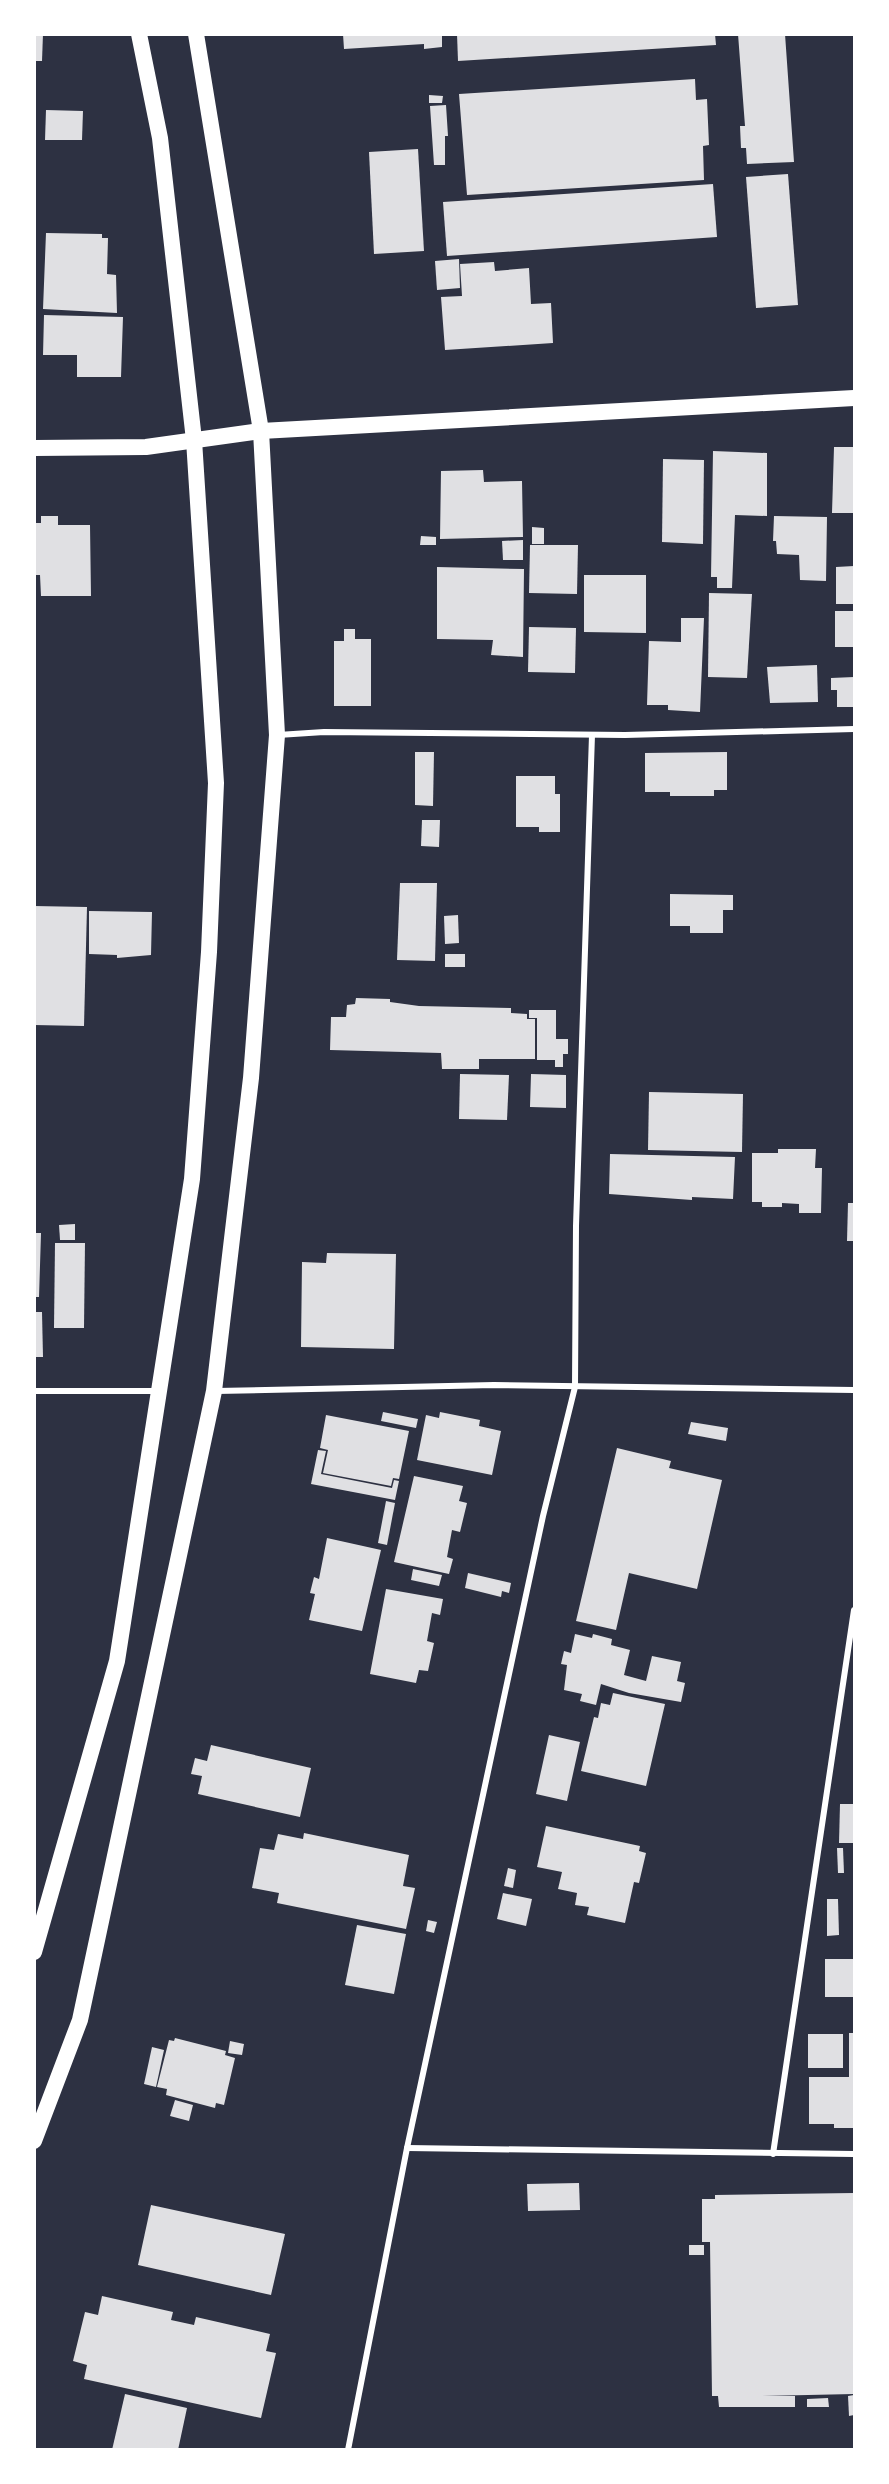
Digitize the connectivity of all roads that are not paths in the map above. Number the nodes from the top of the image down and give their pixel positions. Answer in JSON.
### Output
{"nodes":[{"id":1,"x":139,"y":34,"type":"edge"},
{"id":2,"x":196,"y":34,"type":"edge"},
{"id":3,"x":855,"y":398,"type":"edge"},
{"id":4,"x":261,"y":431,"type":"junction"},
{"id":5,"x":194,"y":440,"type":"junction"},
{"id":6,"x":34,"y":448,"type":"edge"},
{"id":7,"x":855,"y":729,"type":"edge"},
{"id":8,"x":277,"y":735,"type":"junction"},
{"id":9,"x":592,"y":735,"type":"junction"},
{"id":10,"x":576,"y":1387,"type":"junction"},
{"id":11,"x":855,"y":1390,"type":"edge"},
{"id":12,"x":34,"y":1391,"type":"edge"},
{"id":13,"x":160,"y":1391,"type":"junction"},
{"id":14,"x":214,"y":1391,"type":"junction"},
{"id":15,"x":855,"y":1610,"type":"edge"},
{"id":16,"x":34,"y":1952,"type":"edge"},
{"id":17,"x":34,"y":2142,"type":"edge"},
{"id":18,"x":407,"y":2148,"type":"junction"},
{"id":19,"x":773,"y":2154,"type":"junction"},
{"id":20,"x":855,"y":2154,"type":"edge"},
{"id":21,"x":348,"y":2450,"type":"edge"}],
"edges":[{"from":1,"to":5,"type":"highway"},
{"from":2,"to":4,"type":"highway"},
{"from":3,"to":4,"type":"highway"},
{"from":4,"to":5,"type":"highway"},
{"from":4,"to":8,"type":"highway"},
{"from":5,"to":6,"type":"highway"},
{"from":5,"to":13,"type":"highway"},
{"from":7,"to":9,"type":"street"},
{"from":8,"to":9,"type":"street"},
{"from":8,"to":14,"type":"highway"},
{"from":9,"to":10,"type":"street"},
{"from":10,"to":11,"type":"street"},
{"from":10,"to":14,"type":"street"},
{"from":10,"to":18,"type":"street"},
{"from":12,"to":13,"type":"street"},
{"from":13,"to":16,"type":"highway"},
{"from":14,"to":17,"type":"highway"},
{"from":15,"to":19,"type":"street"},
{"from":18,"to":19,"type":"street"},
{"from":18,"to":21,"type":"street"},
{"from":19,"to":20,"type":"street"}]}
